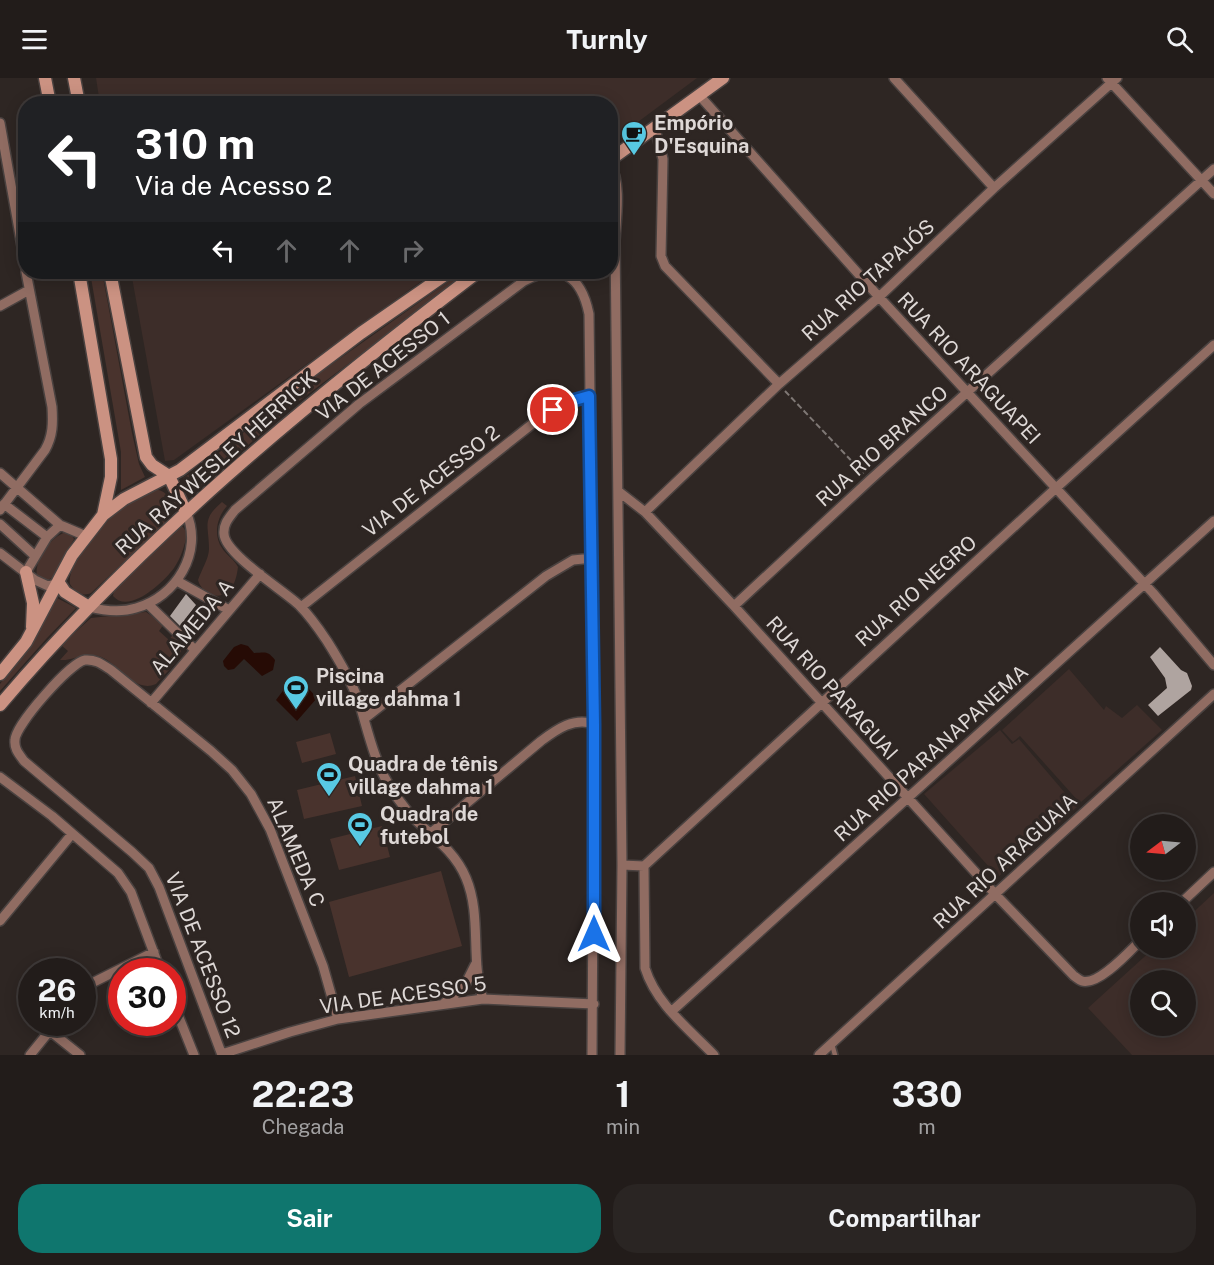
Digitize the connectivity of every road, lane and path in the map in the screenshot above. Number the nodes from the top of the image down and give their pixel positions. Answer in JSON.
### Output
{"nodes":[{"id":1,"x":45,"y":78,"type":"edge"},
{"id":2,"x":74,"y":78,"type":"edge"},
{"id":3,"x":723,"y":78,"type":"edge"},
{"id":4,"x":894,"y":78,"type":"edge"},
{"id":5,"x":1112,"y":80,"type":"edge"},
{"id":6,"x":699,"y":95,"type":"junction"},
{"id":7,"x":48,"y":96,"type":"edge"},
{"id":8,"x":77,"y":96,"type":"edge"},
{"id":9,"x":0,"y":123,"type":"edge"},
{"id":10,"x":655,"y":129,"type":"junction"},
{"id":11,"x":618,"y":154,"type":"edge"},
{"id":12,"x":1214,"y":169,"type":"edge"},
{"id":13,"x":4,"y":179,"type":"edge"},
{"id":14,"x":1202,"y":180,"type":"junction"},
{"id":15,"x":994,"y":188,"type":"junction"},
{"id":16,"x":1214,"y":194,"type":"edge"},
{"id":17,"x":18,"y":237,"type":"edge"},
{"id":18,"x":27,"y":279,"type":"edge"},
{"id":19,"x":81,"y":279,"type":"edge"},
{"id":20,"x":111,"y":279,"type":"edge"},
{"id":21,"x":439,"y":279,"type":"edge"},
{"id":22,"x":469,"y":279,"type":"edge"},
{"id":23,"x":528,"y":279,"type":"edge"},
{"id":24,"x":570,"y":279,"type":"edge"},
{"id":25,"x":614,"y":279,"type":"edge"},
{"id":26,"x":29,"y":290,"type":"junction"},
{"id":27,"x":879,"y":297,"type":"junction"},
{"id":28,"x":0,"y":306,"type":"edge"},
{"id":29,"x":1214,"y":345,"type":"edge"},
{"id":30,"x":779,"y":384,"type":"junction"},
{"id":31,"x":968,"y":392,"type":"junction"},
{"id":32,"x":589,"y":396,"type":"junction"},
{"id":33,"x":0,"y":473,"type":"edge"},
{"id":34,"x":170,"y":476,"type":"junction"},
{"id":35,"x":870,"y":480,"type":"junction"},
{"id":36,"x":17,"y":488,"type":"junction"},
{"id":37,"x":1055,"y":489,"type":"junction"},
{"id":38,"x":618,"y":491,"type":"junction"},
{"id":39,"x":2,"y":507,"type":"edge"},
{"id":40,"x":186,"y":512,"type":"junction"},
{"id":41,"x":645,"y":512,"type":"junction"},
{"id":42,"x":103,"y":515,"type":"junction"},
{"id":43,"x":1214,"y":521,"type":"edge"},
{"id":44,"x":0,"y":524,"type":"edge"},
{"id":45,"x":60,"y":525,"type":"junction"},
{"id":46,"x":86,"y":536,"type":"junction"},
{"id":47,"x":47,"y":537,"type":"junction"},
{"id":48,"x":0,"y":553,"type":"edge"},
{"id":49,"x":35,"y":556,"type":"junction"},
{"id":50,"x":592,"y":558,"type":"junction"},
{"id":51,"x":26,"y":572,"type":"junction"},
{"id":52,"x":260,"y":574,"type":"junction"},
{"id":53,"x":177,"y":581,"type":"junction"},
{"id":54,"x":58,"y":583,"type":"junction"},
{"id":55,"x":1144,"y":584,"type":"junction"},
{"id":56,"x":148,"y":604,"type":"junction"},
{"id":57,"x":734,"y":606,"type":"junction"},
{"id":58,"x":89,"y":607,"type":"junction"},
{"id":59,"x":301,"y":607,"type":"junction"},
{"id":60,"x":229,"y":610,"type":"junction"},
{"id":61,"x":26,"y":642,"type":"junction"},
{"id":62,"x":195,"y":650,"type":"junction"},
{"id":63,"x":1214,"y":665,"type":"edge"},
{"id":64,"x":0,"y":674,"type":"edge"},
{"id":65,"x":1214,"y":694,"type":"edge"},
{"id":66,"x":151,"y":703,"type":"junction"},
{"id":67,"x":820,"y":703,"type":"junction"},
{"id":68,"x":0,"y":705,"type":"edge"},
{"id":69,"x":364,"y":719,"type":"junction"},
{"id":70,"x":594,"y":724,"type":"junction"},
{"id":71,"x":15,"y":749,"type":"joint"},
{"id":72,"x":0,"y":777,"type":"edge"},
{"id":73,"x":908,"y":799,"type":"junction"},
{"id":74,"x":431,"y":833,"type":"junction"},
{"id":75,"x":72,"y":834,"type":"junction"},
{"id":76,"x":622,"y":865,"type":"junction"},
{"id":77,"x":644,"y":866,"type":"junction"},
{"id":78,"x":1214,"y":872,"type":"edge"},
{"id":79,"x":1193,"y":892,"type":"edge"},
{"id":80,"x":996,"y":895,"type":"junction"},
{"id":81,"x":0,"y":921,"type":"edge"},
{"id":82,"x":1130,"y":950,"type":"edge"},
{"id":83,"x":154,"y":952,"type":"junction"},
{"id":84,"x":156,"y":958,"type":"edge"},
{"id":85,"x":477,"y":963,"type":"junction"},
{"id":86,"x":96,"y":981,"type":"edge"},
{"id":87,"x":483,"y":999,"type":"junction"},
{"id":88,"x":594,"y":1004,"type":"junction"},
{"id":89,"x":441,"y":1005,"type":"junction"},
{"id":90,"x":672,"y":1011,"type":"junction"},
{"id":91,"x":338,"y":1019,"type":"junction"},
{"id":92,"x":186,"y":1035,"type":"edge"},
{"id":93,"x":46,"y":1036,"type":"edge"},
{"id":94,"x":62,"y":1036,"type":"edge"},
{"id":95,"x":831,"y":1044,"type":"junction"},
{"id":96,"x":222,"y":1054,"type":"edge"},
{"id":97,"x":30,"y":1055,"type":"edge"},
{"id":98,"x":80,"y":1055,"type":"edge"},
{"id":99,"x":194,"y":1055,"type":"edge"},
{"id":100,"x":592,"y":1055,"type":"edge"},
{"id":101,"x":620,"y":1055,"type":"edge"},
{"id":102,"x":714,"y":1055,"type":"edge"},
{"id":103,"x":819,"y":1055,"type":"edge"},
{"id":104,"x":835,"y":1055,"type":"edge"}],
"edges":[{"from":1,"to":7,"type":"street"},
{"from":2,"to":8,"type":"street"},
{"from":3,"to":6,"type":"street"},
{"from":4,"to":15,"type":"street"},
{"from":5,"to":14,"type":"street"},
{"from":5,"to":15,"type":"street","name":"RUA RIO TAPAJÓS"},
{"from":6,"to":10,"type":"street"},
{"from":6,"to":27,"type":"street","name":"RUA RIO ARAGUAPEI"},
{"from":9,"to":13,"type":"street"},
{"from":10,"to":11,"type":"street"},
{"from":10,"to":30,"type":"street"},
{"from":12,"to":14,"type":"street","name":"RUA RIO BRANCO"},
{"from":13,"to":17,"type":"street"},
{"from":14,"to":16,"type":"street"},
{"from":14,"to":31,"type":"street","name":"RUA RIO BRANCO"},
{"from":15,"to":27,"type":"street","name":"RUA RIO TAPAJÓS"},
{"from":18,"to":26,"type":"street"},
{"from":19,"to":42,"type":"street"},
{"from":20,"to":34,"type":"street"},
{"from":21,"to":34,"type":"street","name":"RUA RAY WESLEY HERRICK"},
{"from":22,"to":40,"type":"street","name":"RUA RAY WESLEY HERRICK"},
{"from":23,"to":52,"type":"street","name":"VIA DE ACESSO 1"},
{"from":24,"to":32,"type":"street","name":"VIA DE ACESSO 1"},
{"from":25,"to":38,"type":"street"},
{"from":26,"to":28,"type":"street"},
{"from":26,"to":36,"type":"street"},
{"from":27,"to":30,"type":"street","name":"RUA RIO TAPAJÓS"},
{"from":27,"to":31,"type":"street","name":"RUA RIO ARAGUAPEI"},
{"from":29,"to":37,"type":"street","name":"RUA RIO NEGRO"},
{"from":30,"to":35,"type":"path"},
{"from":30,"to":41,"type":"street","name":"RUA RIO TAPAJÓS"},
{"from":31,"to":35,"type":"street","name":"RUA RIO BRANCO"},
{"from":31,"to":37,"type":"street","name":"RUA RIO ARAGUAPEI"},
{"from":32,"to":50,"type":"street"},
{"from":32,"to":59,"type":"street","name":"VIA DE ACESSO 2"},
{"from":33,"to":36,"type":"street"},
{"from":34,"to":40,"type":"street"},
{"from":34,"to":42,"type":"street","name":"RUA RAY WESLEY HERRICK"},
{"from":35,"to":57,"type":"street","name":"RUA RIO BRANCO"},
{"from":36,"to":39,"type":"street"},
{"from":36,"to":45,"type":"street"},
{"from":37,"to":55,"type":"street","name":"RUA RIO ARAGUAPEI"},
{"from":37,"to":67,"type":"street","name":"RUA RIO NEGRO"},
{"from":38,"to":41,"type":"street","name":"RUA RIO PARAGUAI"},
{"from":38,"to":76,"type":"street"},
{"from":39,"to":47,"type":"street"},
{"from":40,"to":53,"type":"street"},
{"from":40,"to":58,"type":"street","name":"RUA RAY WESLEY HERRICK"},
{"from":41,"to":57,"type":"street","name":"RUA RIO PARAGUAI"},
{"from":42,"to":46,"type":"street","name":"RUA RAY WESLEY HERRICK"},
{"from":43,"to":55,"type":"street","name":"RUA RIO PARANAPANEMA"},
{"from":44,"to":49,"type":"street"},
{"from":45,"to":46,"type":"street"},
{"from":45,"to":47,"type":"street"},
{"from":46,"to":54,"type":"street","name":"RUA RAY WESLEY HERRICK"},
{"from":47,"to":49,"type":"street"},
{"from":48,"to":51,"type":"street"},
{"from":49,"to":51,"type":"street"},
{"from":50,"to":69,"type":"street"},
{"from":50,"to":70,"type":"street"},
{"from":51,"to":54,"type":"street"},
{"from":51,"to":61,"type":"street"},
{"from":52,"to":59,"type":"street"},
{"from":52,"to":60,"type":"street","name":"ALAMEDA A"},
{"from":53,"to":56,"type":"street"},
{"from":53,"to":60,"type":"street"},
{"from":54,"to":58,"type":"street"},
{"from":54,"to":61,"type":"street","name":"RUA RAY WESLEY HERRICK"},
{"from":55,"to":63,"type":"street","name":"RUA RIO ARAGUAPEI"},
{"from":55,"to":73,"type":"street","name":"RUA RIO PARANAPANEMA"},
{"from":56,"to":58,"type":"street"},
{"from":56,"to":62,"type":"street"},
{"from":57,"to":67,"type":"street","name":"RUA RIO PARAGUAI"},
{"from":58,"to":68,"type":"street","name":"RUA RAY WESLEY HERRICK"},
{"from":59,"to":69,"type":"street"},
{"from":60,"to":62,"type":"street","name":"ALAMEDA A"},
{"from":61,"to":64,"type":"street","name":"RUA RAY WESLEY HERRICK"},
{"from":62,"to":66,"type":"street","name":"ALAMEDA A"},
{"from":65,"to":80,"type":"street","name":"RUA RIO ARAGUAIA"},
{"from":66,"to":71,"type":"street","name":"ALAMEDA C"},
{"from":66,"to":91,"type":"street","name":"ALAMEDA C"},
{"from":67,"to":73,"type":"street","name":"RUA RIO PARAGUAI"},
{"from":67,"to":77,"type":"street","name":"RUA RIO NEGRO"},
{"from":69,"to":74,"type":"street"},
{"from":70,"to":74,"type":"street"},
{"from":70,"to":88,"type":"street"},
{"from":71,"to":96,"type":"street","name":"VIA DE ACESSO 12"},
{"from":72,"to":75,"type":"street"},
{"from":73,"to":80,"type":"street","name":"RUA RIO PARAGUAI"},
{"from":73,"to":90,"type":"street","name":"RUA RIO PARANAPANEMA"},
{"from":74,"to":85,"type":"street"},
{"from":75,"to":81,"type":"street"},
{"from":75,"to":83,"type":"street"},
{"from":76,"to":77,"type":"street"},
{"from":76,"to":101,"type":"street"},
{"from":77,"to":90,"type":"street"},
{"from":78,"to":79,"type":"street"},
{"from":80,"to":82,"type":"street","name":"RUA RIO PARAGUAI"},
{"from":80,"to":95,"type":"street","name":"RUA RIO ARAGUAIA"},
{"from":83,"to":84,"type":"street"},
{"from":83,"to":86,"type":"street"},
{"from":85,"to":87,"type":"street"},
{"from":85,"to":89,"type":"street"},
{"from":87,"to":88,"type":"street","name":"VIA DE ACESSO 5"},
{"from":87,"to":89,"type":"street","name":"VIA DE ACESSO 5"},
{"from":88,"to":100,"type":"street"},
{"from":89,"to":91,"type":"street","name":"VIA DE ACESSO 5"},
{"from":90,"to":102,"type":"street"},
{"from":91,"to":96,"type":"street","name":"VIA DE ACESSO 5"},
{"from":92,"to":99,"type":"street"},
{"from":93,"to":97,"type":"street"},
{"from":94,"to":98,"type":"street"},
{"from":95,"to":103,"type":"street","name":"RUA RIO ARAGUAIA"},
{"from":95,"to":104,"type":"lane"}]}
